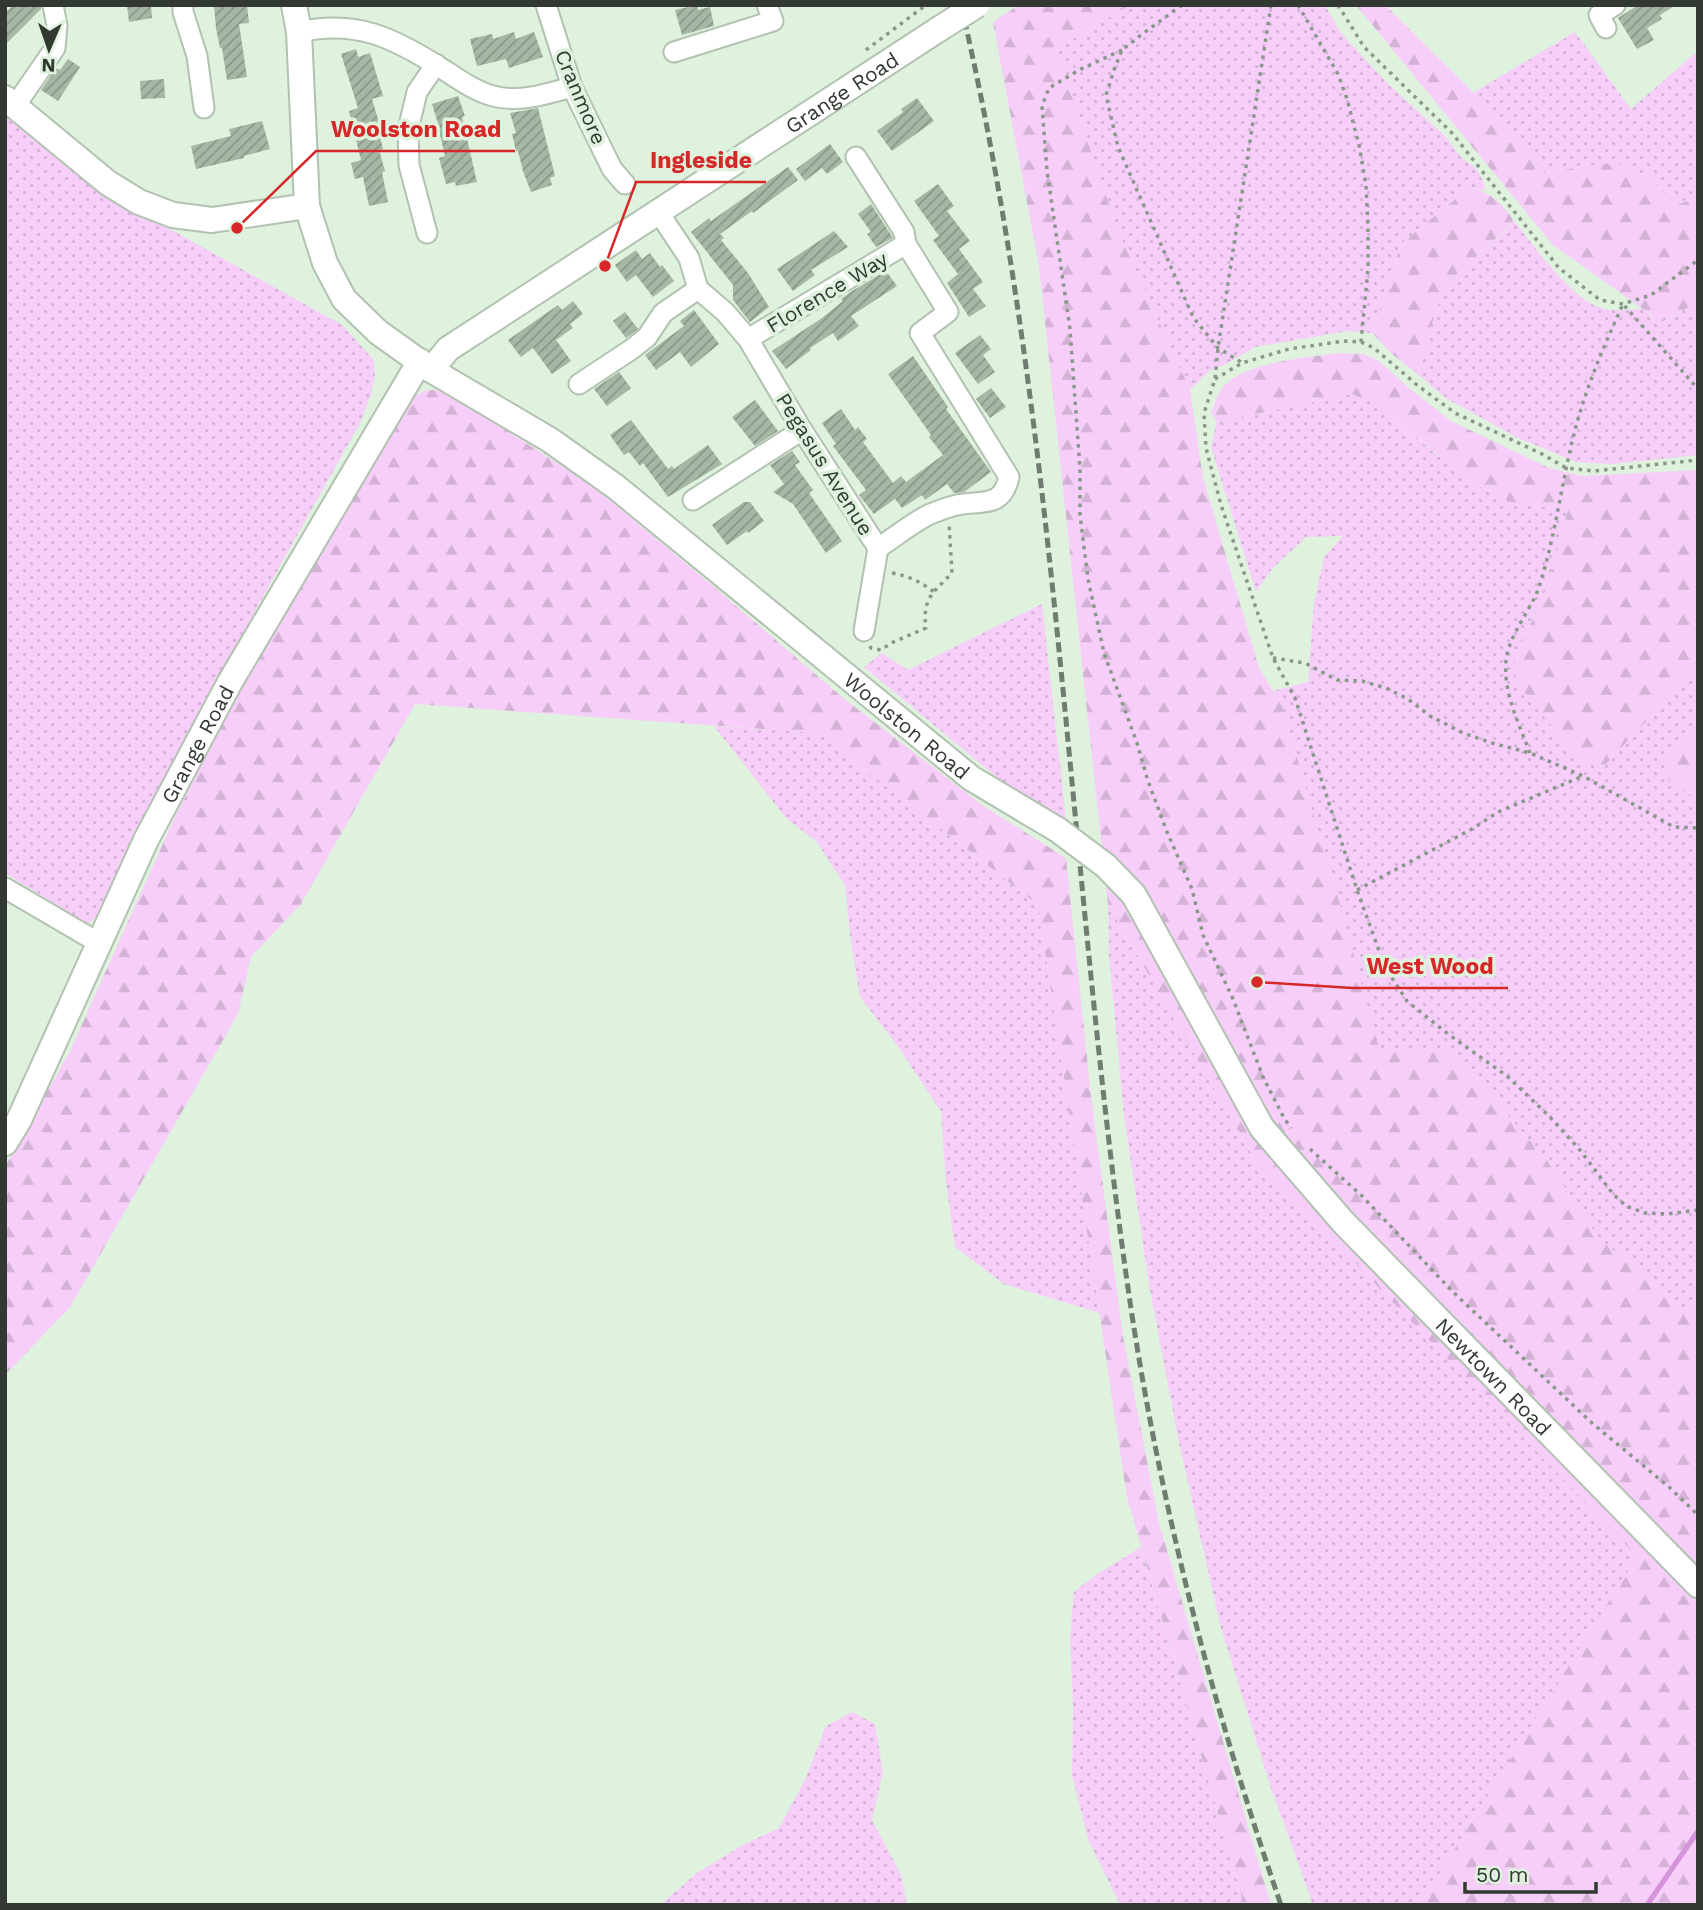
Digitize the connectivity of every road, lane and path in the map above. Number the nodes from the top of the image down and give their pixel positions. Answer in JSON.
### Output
{"nodes":[{"id":1,"x":53,"y":5,"type":"edge"},
{"id":2,"x":183,"y":5,"type":"edge"},
{"id":3,"x":294,"y":5,"type":"edge"},
{"id":4,"x":546,"y":5,"type":"edge"},
{"id":5,"x":976,"y":5,"type":"edge"},
{"id":6,"x":1182,"y":5,"type":"edge"},
{"id":7,"x":1271,"y":5,"type":"edge"},
{"id":8,"x":1298,"y":5,"type":"edge"},
{"id":9,"x":1338,"y":5,"type":"edge"},
{"id":10,"x":1615,"y":5,"type":"edge"},
{"id":11,"x":770,"y":13,"type":"edge"},
{"id":12,"x":1606,"y":28,"type":"dead end"},
{"id":13,"x":299,"y":32,"type":"junction"},
{"id":14,"x":1122,"y":50,"type":"junction"},
{"id":15,"x":674,"y":52,"type":"dead end"},
{"id":16,"x":436,"y":64,"type":"junction"},
{"id":17,"x":572,"y":87,"type":"junction"},
{"id":18,"x":10,"y":102,"type":"edge"},
{"id":19,"x":204,"y":108,"type":"dead end"},
{"id":20,"x":856,"y":158,"type":"dead end"},
{"id":21,"x":625,"y":184,"type":"dead end"},
{"id":22,"x":307,"y":206,"type":"junction"},
{"id":23,"x":659,"y":213,"type":"junction"},
{"id":24,"x":427,"y":233,"type":"dead end"},
{"id":25,"x":906,"y":244,"type":"junction"},
{"id":26,"x":1698,"y":260,"type":"edge"},
{"id":27,"x":698,"y":289,"type":"junction"},
{"id":28,"x":1623,"y":304,"type":"junction"},
{"id":29,"x":748,"y":339,"type":"junction"},
{"id":30,"x":1361,"y":342,"type":"junction"},
{"id":31,"x":1218,"y":348,"type":"junction"},
{"id":32,"x":1242,"y":363,"type":"junction"},
{"id":33,"x":426,"y":365,"type":"junction"},
{"id":34,"x":1215,"y":379,"type":"junction"},
{"id":35,"x":579,"y":384,"type":"dead end"},
{"id":36,"x":1698,"y":389,"type":"edge"},
{"id":37,"x":802,"y":430,"type":"junction"},
{"id":38,"x":1698,"y":460,"type":"edge"},
{"id":39,"x":1566,"y":468,"type":"junction"},
{"id":40,"x":692,"y":500,"type":"dead end"},
{"id":41,"x":944,"y":510,"type":"junction"},
{"id":42,"x":878,"y":548,"type":"junction"},
{"id":43,"x":874,"y":569,"type":"junction"},
{"id":44,"x":934,"y":592,"type":"junction"},
{"id":45,"x":864,"y":631,"type":"joint"},
{"id":46,"x":1273,"y":658,"type":"junction"},
{"id":47,"x":1530,"y":753,"type":"junction"},
{"id":48,"x":1583,"y":776,"type":"junction"},
{"id":49,"x":1698,"y":828,"type":"edge"},
{"id":50,"x":5,"y":888,"type":"edge"},
{"id":51,"x":1357,"y":890,"type":"junction"},
{"id":52,"x":99,"y":943,"type":"junction"},
{"id":53,"x":1296,"y":1135,"type":"dead end"},
{"id":54,"x":5,"y":1143,"type":"edge"},
{"id":55,"x":1297,"y":1153,"type":"junction"},
{"id":56,"x":1698,"y":1210,"type":"edge"},
{"id":57,"x":1698,"y":1515,"type":"edge"},
{"id":58,"x":1698,"y":1585,"type":"edge"}],
"edges":[{"from":1,"to":18,"type":"street"},
{"from":2,"to":19,"type":"street"},
{"from":3,"to":13,"type":"street","name":"Woolston Road"},
{"from":4,"to":17,"type":"street","name":"Cranmore"},
{"from":5,"to":23,"type":"street","name":"Grange Road","bridge":true},
{"from":6,"to":14,"type":"path"},
{"from":7,"to":31,"type":"path"},
{"from":8,"to":30,"type":"path"},
{"from":9,"to":28,"type":"path"},
{"from":10,"to":12,"type":"street"},
{"from":11,"to":15,"type":"street"},
{"from":13,"to":16,"type":"street"},
{"from":13,"to":22,"type":"street","name":"Woolston Road"},
{"from":14,"to":31,"type":"path"},
{"from":14,"to":53,"type":"path"},
{"from":16,"to":17,"type":"street"},
{"from":16,"to":24,"type":"street"},
{"from":17,"to":21,"type":"street","name":"Cranmore"},
{"from":18,"to":22,"type":"street"},
{"from":20,"to":25,"type":"street","name":"Pegasus Avenue"},
{"from":22,"to":33,"type":"street","name":"Woolston Road"},
{"from":23,"to":27,"type":"street"},
{"from":23,"to":33,"type":"street","name":"Grange Road"},
{"from":25,"to":29,"type":"street","name":"Florence Way"},
{"from":25,"to":41,"type":"street","name":"Pegasus Avenue"},
{"from":26,"to":28,"type":"path"},
{"from":27,"to":29,"type":"street","name":"Pegasus Avenue"},
{"from":27,"to":35,"type":"street"},
{"from":28,"to":36,"type":"path"},
{"from":28,"to":39,"type":"path"},
{"from":29,"to":37,"type":"street","name":"Pegasus Avenue"},
{"from":30,"to":32,"type":"path"},
{"from":30,"to":39,"type":"path"},
{"from":31,"to":32,"type":"path"},
{"from":31,"to":34,"type":"path"},
{"from":32,"to":34,"type":"path"},
{"from":33,"to":52,"type":"street","name":"Grange Road"},
{"from":33,"to":55,"type":"street","name":"Woolston Road","bridge":true},
{"from":34,"to":46,"type":"path"},
{"from":37,"to":40,"type":"street"},
{"from":37,"to":42,"type":"street","name":"Pegasus Avenue"},
{"from":38,"to":39,"type":"path"},
{"from":39,"to":47,"type":"path"},
{"from":41,"to":42,"type":"street","name":"Pegasus Avenue"},
{"from":41,"to":44,"type":"path"},
{"from":42,"to":43,"type":"street"},
{"from":43,"to":44,"type":"path"},
{"from":43,"to":45,"type":"street"},
{"from":44,"to":45,"type":"path"},
{"from":46,"to":47,"type":"path"},
{"from":46,"to":51,"type":"path"},
{"from":47,"to":48,"type":"path"},
{"from":48,"to":49,"type":"path"},
{"from":48,"to":51,"type":"path"},
{"from":50,"to":52,"type":"street"},
{"from":51,"to":56,"type":"path"},
{"from":52,"to":54,"type":"street","name":"Grange Road"},
{"from":55,"to":57,"type":"path"},
{"from":55,"to":58,"type":"street","name":"Newtown Road"}]}
